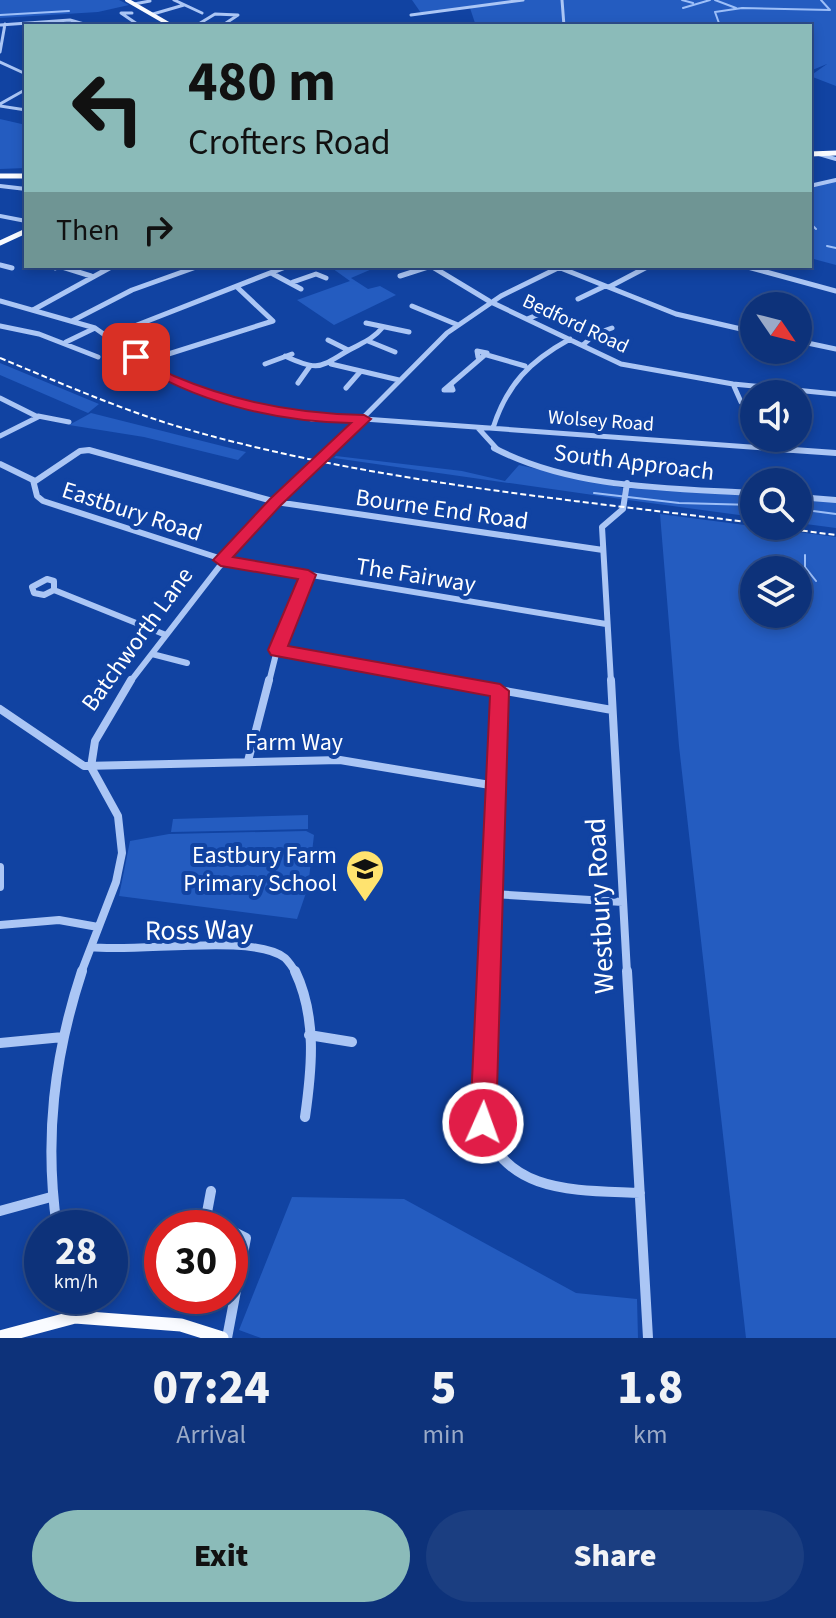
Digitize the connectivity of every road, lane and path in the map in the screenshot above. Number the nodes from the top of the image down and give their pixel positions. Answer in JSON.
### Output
{"nodes":[{"id":1,"x":127,"y":0,"type":"edge"},
{"id":2,"x":174,"y":0,"type":"edge"},
{"id":3,"x":523,"y":0,"type":"edge"},
{"id":4,"x":562,"y":0,"type":"edge"},
{"id":5,"x":150,"y":1,"type":"edge"},
{"id":6,"x":134,"y":4,"type":"junction"},
{"id":7,"x":184,"y":5,"type":"junction"},
{"id":8,"x":132,"y":13,"type":"dead end"},
{"id":9,"x":202,"y":13,"type":"dead end"},
{"id":10,"x":156,"y":15,"type":"junction"},
{"id":11,"x":411,"y":15,"type":"dead end"},
{"id":12,"x":136,"y":20,"type":"junction"},
{"id":13,"x":82,"y":23,"type":"joint"},
{"id":14,"x":226,"y":23,"type":"dead end"},
{"id":15,"x":85,"y":24,"type":"edge"},
{"id":16,"x":139,"y":24,"type":"edge"},
{"id":17,"x":169,"y":24,"type":"edge"},
{"id":18,"x":196,"y":24,"type":"edge"},
{"id":19,"x":564,"y":24,"type":"edge"},
{"id":20,"x":3,"y":25,"type":"edge"},
{"id":21,"x":0,"y":52,"type":"edge"},
{"id":22,"x":0,"y":62,"type":"edge"},
{"id":23,"x":24,"y":73,"type":"edge"},
{"id":24,"x":23,"y":91,"type":"dead end"},
{"id":25,"x":0,"y":105,"type":"edge"},
{"id":26,"x":24,"y":110,"type":"edge"},
{"id":27,"x":812,"y":154,"type":"edge"},
{"id":28,"x":836,"y":156,"type":"edge"},
{"id":29,"x":0,"y":176,"type":"edge"},
{"id":30,"x":24,"y":176,"type":"edge"},
{"id":31,"x":836,"y":180,"type":"edge"},
{"id":32,"x":814,"y":185,"type":"dead end"},
{"id":33,"x":0,"y":186,"type":"edge"},
{"id":34,"x":24,"y":189,"type":"edge"},
{"id":35,"x":0,"y":216,"type":"edge"},
{"id":36,"x":24,"y":221,"type":"edge"},
{"id":37,"x":24,"y":232,"type":"edge"},
{"id":38,"x":0,"y":243,"type":"edge"},
{"id":39,"x":0,"y":265,"type":"edge"},
{"id":40,"x":12,"y":268,"type":"dead end"},
{"id":41,"x":65,"y":268,"type":"edge"},
{"id":42,"x":109,"y":268,"type":"edge"},
{"id":43,"x":193,"y":268,"type":"edge"},
{"id":44,"x":284,"y":268,"type":"edge"},
{"id":45,"x":425,"y":268,"type":"edge"},
{"id":46,"x":434,"y":268,"type":"edge"},
{"id":47,"x":558,"y":268,"type":"edge"},
{"id":48,"x":562,"y":268,"type":"edge"},
{"id":49,"x":645,"y":268,"type":"edge"},
{"id":50,"x":751,"y":268,"type":"edge"},
{"id":51,"x":273,"y":274,"type":"junction"},
{"id":52,"x":400,"y":276,"type":"dead end"},
{"id":53,"x":91,"y":277,"type":"junction"},
{"id":54,"x":326,"y":278,"type":"dead end"},
{"id":55,"x":293,"y":282,"type":"junction"},
{"id":56,"x":607,"y":287,"type":"junction"},
{"id":57,"x":238,"y":288,"type":"junction"},
{"id":58,"x":301,"y":289,"type":"dead end"},
{"id":59,"x":836,"y":291,"type":"edge"},
{"id":60,"x":578,"y":299,"type":"dead end"},
{"id":61,"x":2,"y":303,"type":"edge"},
{"id":62,"x":492,"y":303,"type":"junction"},
{"id":63,"x":412,"y":306,"type":"dead end"},
{"id":64,"x":33,"y":310,"type":"junction"},
{"id":65,"x":550,"y":310,"type":"dead end"},
{"id":66,"x":527,"y":319,"type":"junction"},
{"id":67,"x":72,"y":321,"type":"junction"},
{"id":68,"x":366,"y":323,"type":"dead end"},
{"id":69,"x":458,"y":325,"type":"junction"},
{"id":70,"x":0,"y":326,"type":"edge"},
{"id":71,"x":383,"y":327,"type":"junction"},
{"id":72,"x":95,"y":328,"type":"junction"},
{"id":73,"x":612,"y":328,"type":"dead end"},
{"id":74,"x":740,"y":329,"type":"edge"},
{"id":75,"x":409,"y":332,"type":"dead end"},
{"id":76,"x":109,"y":336,"type":"junction"},
{"id":77,"x":570,"y":339,"type":"junction"},
{"id":78,"x":328,"y":340,"type":"dead end"},
{"id":79,"x":368,"y":341,"type":"junction"},
{"id":80,"x":66,"y":342,"type":"junction"},
{"id":81,"x":812,"y":344,"type":"edge"},
{"id":82,"x":583,"y":345,"type":"junction"},
{"id":83,"x":836,"y":349,"type":"edge"},
{"id":84,"x":348,"y":350,"type":"junction"},
{"id":85,"x":395,"y":352,"type":"dead end"},
{"id":86,"x":292,"y":354,"type":"dead end"},
{"id":87,"x":285,"y":356,"type":"junction"},
{"id":88,"x":98,"y":357,"type":"dead end"},
{"id":89,"x":143,"y":362,"type":"junction"},
{"id":90,"x":265,"y":364,"type":"dead end"},
{"id":91,"x":331,"y":364,"type":"junction"},
{"id":92,"x":310,"y":366,"type":"junction"},
{"id":93,"x":525,"y":366,"type":"junction"},
{"id":94,"x":360,"y":372,"type":"junction"},
{"id":95,"x":399,"y":380,"type":"junction"},
{"id":96,"x":298,"y":383,"type":"dead end"},
{"id":97,"x":733,"y":384,"type":"junction"},
{"id":98,"x":451,"y":385,"type":"dead end"},
{"id":99,"x":346,"y":388,"type":"dead end"},
{"id":100,"x":836,"y":394,"type":"edge"},
{"id":101,"x":0,"y":398,"type":"edge"},
{"id":102,"x":740,"y":400,"type":"edge"},
{"id":103,"x":38,"y":416,"type":"junction"},
{"id":104,"x":364,"y":419,"type":"junction"},
{"id":105,"x":69,"y":422,"type":"dead end"},
{"id":106,"x":478,"y":428,"type":"junction"},
{"id":107,"x":493,"y":428,"type":"junction"},
{"id":108,"x":0,"y":436,"type":"edge"},
{"id":109,"x":740,"y":446,"type":"edge"},
{"id":110,"x":812,"y":451,"type":"edge"},
{"id":111,"x":836,"y":453,"type":"edge"},
{"id":112,"x":0,"y":464,"type":"edge"},
{"id":113,"x":34,"y":482,"type":"junction"},
{"id":114,"x":627,"y":483,"type":"junction"},
{"id":115,"x":740,"y":492,"type":"edge"},
{"id":116,"x":812,"y":498,"type":"edge"},
{"id":117,"x":836,"y":500,"type":"edge"},
{"id":118,"x":276,"y":502,"type":"junction"},
{"id":119,"x":603,"y":550,"type":"junction"},
{"id":120,"x":222,"y":560,"type":"junction"},
{"id":121,"x":308,"y":575,"type":"junction"},
{"id":122,"x":54,"y":590,"type":"dead end"},
{"id":123,"x":606,"y":624,"type":"junction"},
{"id":124,"x":166,"y":635,"type":"junction"},
{"id":125,"x":277,"y":650,"type":"junction"},
{"id":126,"x":152,"y":654,"type":"junction"},
{"id":127,"x":187,"y":663,"type":"dead end"},
{"id":128,"x":500,"y":691,"type":"junction"},
{"id":129,"x":0,"y":709,"type":"edge"},
{"id":130,"x":612,"y":710,"type":"junction"},
{"id":131,"x":248,"y":761,"type":"junction"},
{"id":132,"x":91,"y":767,"type":"junction"},
{"id":133,"x":496,"y":786,"type":"junction"},
{"id":134,"x":0,"y":867,"type":"edge"},
{"id":135,"x":0,"y":887,"type":"edge"},
{"id":136,"x":492,"y":894,"type":"junction"},
{"id":137,"x":623,"y":902,"type":"junction"},
{"id":138,"x":0,"y":925,"type":"edge"},
{"id":139,"x":98,"y":927,"type":"junction"},
{"id":140,"x":91,"y":947,"type":"junction"},
{"id":141,"x":309,"y":1035,"type":"junction"},
{"id":142,"x":63,"y":1037,"type":"junction"},
{"id":143,"x":352,"y":1042,"type":"dead end"},
{"id":144,"x":0,"y":1043,"type":"edge"},
{"id":145,"x":305,"y":1117,"type":"dead end"},
{"id":146,"x":211,"y":1191,"type":"dead end"},
{"id":147,"x":640,"y":1193,"type":"junction"},
{"id":148,"x":51,"y":1197,"type":"junction"},
{"id":149,"x":54,"y":1210,"type":"edge"},
{"id":150,"x":207,"y":1210,"type":"edge"},
{"id":151,"x":0,"y":1211,"type":"edge"},
{"id":152,"x":74,"y":1314,"type":"edge"},
{"id":153,"x":229,"y":1314,"type":"edge"},
{"id":154,"x":75,"y":1317,"type":"junction"},
{"id":155,"x":0,"y":1337,"type":"edge"},
{"id":156,"x":224,"y":1338,"type":"edge"},
{"id":157,"x":648,"y":1338,"type":"edge"}],
"edges":[{"from":1,"to":6,"type":"main road"},
{"from":2,"to":7,"type":"street"},
{"from":3,"to":11,"type":"street"},
{"from":4,"to":19,"type":"street"},
{"from":5,"to":6,"type":"street"},
{"from":6,"to":10,"type":"main road"},
{"from":7,"to":9,"type":"street"},
{"from":7,"to":10,"type":"street"},
{"from":8,"to":12,"type":"street"},
{"from":10,"to":12,"type":"street"},
{"from":10,"to":17,"type":"main road"},
{"from":12,"to":16,"type":"street"},
{"from":13,"to":15,"type":"street"},
{"from":13,"to":20,"type":"street"},
{"from":14,"to":18,"type":"street"},
{"from":20,"to":21,"type":"street"},
{"from":22,"to":23,"type":"street"},
{"from":24,"to":25,"type":"street"},
{"from":25,"to":26,"type":"street"},
{"from":27,"to":28,"type":"main road"},
{"from":29,"to":30,"type":"main road"},
{"from":31,"to":32,"type":"street"},
{"from":33,"to":34,"type":"street"},
{"from":35,"to":36,"type":"street"},
{"from":37,"to":38,"type":"main road"},
{"from":39,"to":40,"type":"street"},
{"from":41,"to":53,"type":"street"},
{"from":42,"to":53,"type":"street"},
{"from":43,"to":67,"type":"street"},
{"from":44,"to":51,"type":"street"},
{"from":45,"to":52,"type":"street"},
{"from":46,"to":62,"type":"street","name":"Bedford Road"},
{"from":47,"to":62,"type":"street","name":"Batchworth Lane"},
{"from":48,"to":56,"type":"street"},
{"from":49,"to":56,"type":"street"},
{"from":50,"to":59,"type":"street"},
{"from":51,"to":55,"type":"street"},
{"from":51,"to":57,"type":"street"},
{"from":53,"to":64,"type":"street"},
{"from":54,"to":55,"type":"street"},
{"from":55,"to":58,"type":"street"},
{"from":56,"to":60,"type":"street"},
{"from":56,"to":74,"type":"street"},
{"from":57,"to":76,"type":"street"},
{"from":57,"to":89,"type":"street"},
{"from":61,"to":64,"type":"street","name":"Wolsey Road"},
{"from":62,"to":66,"type":"street","name":"Bedford Road"},
{"from":62,"to":69,"type":"street","name":"Batchworth Lane"},
{"from":63,"to":69,"type":"street"},
{"from":64,"to":67,"type":"street","name":"Wolsey Road"},
{"from":65,"to":66,"type":"street"},
{"from":66,"to":77,"type":"street","name":"Bedford Road"},
{"from":67,"to":72,"type":"street","name":"Wolsey Road"},
{"from":68,"to":71,"type":"street"},
{"from":69,"to":95,"type":"street","name":"Batchworth Lane"},
{"from":70,"to":80,"type":"street"},
{"from":71,"to":75,"type":"street"},
{"from":71,"to":79,"type":"street"},
{"from":72,"to":76,"type":"street","name":"Wolsey Road"},
{"from":72,"to":80,"type":"street"},
{"from":73,"to":82,"type":"street"},
{"from":76,"to":89,"type":"street","name":"Wolsey Road"},
{"from":77,"to":82,"type":"street","name":"Bedford Road"},
{"from":77,"to":93,"type":"street"},
{"from":78,"to":84,"type":"street"},
{"from":79,"to":84,"type":"street"},
{"from":79,"to":85,"type":"street"},
{"from":80,"to":88,"type":"street"},
{"from":81,"to":83,"type":"street"},
{"from":82,"to":97,"type":"street","name":"Bedford Road"},
{"from":84,"to":91,"type":"street"},
{"from":86,"to":87,"type":"street"},
{"from":87,"to":90,"type":"street"},
{"from":87,"to":92,"type":"street"},
{"from":89,"to":104,"type":"street","name":"Wolsey Road"},
{"from":91,"to":92,"type":"street"},
{"from":91,"to":94,"type":"street"},
{"from":92,"to":96,"type":"street"},
{"from":93,"to":98,"type":"street"},
{"from":93,"to":107,"type":"street"},
{"from":94,"to":95,"type":"street"},
{"from":94,"to":99,"type":"street"},
{"from":95,"to":104,"type":"street","name":"Batchworth Lane"},
{"from":97,"to":100,"type":"street","name":"Bedford Road"},
{"from":97,"to":102,"type":"street"},
{"from":101,"to":103,"type":"street"},
{"from":103,"to":105,"type":"street"},
{"from":103,"to":108,"type":"street"},
{"from":104,"to":106,"type":"street","name":"Wolsey Road"},
{"from":104,"to":118,"type":"street","name":"Batchworth Lane","bridge":true},
{"from":106,"to":107,"type":"street","name":"Wolsey Road"},
{"from":106,"to":114,"type":"street","name":"South Approach"},
{"from":107,"to":109,"type":"street","name":"Wolsey Road"},
{"from":110,"to":111,"type":"street","name":"Wolsey Road"},
{"from":112,"to":113,"type":"street","name":"Eastbury Road"},
{"from":113,"to":118,"type":"street","name":"Bourne End Road"},
{"from":113,"to":120,"type":"street","name":"Eastbury Road"},
{"from":114,"to":115,"type":"street","name":"South Approach"},
{"from":114,"to":119,"type":"street","name":"Westbury Road"},
{"from":116,"to":117,"type":"street"},
{"from":118,"to":119,"type":"street","name":"Bourne End Road"},
{"from":118,"to":120,"type":"street","name":"Batchworth Lane"},
{"from":119,"to":123,"type":"street","name":"Westbury Road"},
{"from":120,"to":121,"type":"street","name":"The Fairway"},
{"from":120,"to":124,"type":"street","name":"Batchworth Lane"},
{"from":121,"to":123,"type":"street","name":"The Fairway"},
{"from":121,"to":125,"type":"street"},
{"from":122,"to":124,"type":"street"},
{"from":123,"to":130,"type":"street","name":"Westbury Road"},
{"from":124,"to":126,"type":"street","name":"Batchworth Lane"},
{"from":125,"to":128,"type":"street"},
{"from":125,"to":131,"type":"street"},
{"from":126,"to":127,"type":"street"},
{"from":126,"to":132,"type":"street","name":"Batchworth Lane"},
{"from":128,"to":130,"type":"street"},
{"from":128,"to":133,"type":"street"},
{"from":129,"to":132,"type":"street"},
{"from":130,"to":137,"type":"street","name":"Westbury Road"},
{"from":131,"to":132,"type":"street","name":"Farm Way"},
{"from":131,"to":133,"type":"street","name":"Farm Way"},
{"from":132,"to":139,"type":"street"},
{"from":133,"to":136,"type":"street"},
{"from":134,"to":135,"type":"street"},
{"from":136,"to":137,"type":"street"},
{"from":136,"to":147,"type":"street"},
{"from":137,"to":147,"type":"street","name":"Westbury Road"},
{"from":138,"to":139,"type":"street"},
{"from":139,"to":140,"type":"street"},
{"from":140,"to":141,"type":"street","name":"Ross Way"},
{"from":140,"to":142,"type":"street"},
{"from":141,"to":143,"type":"street"},
{"from":141,"to":145,"type":"street","name":"Ross Way"},
{"from":142,"to":144,"type":"street"},
{"from":142,"to":148,"type":"street"},
{"from":146,"to":150,"type":"street"},
{"from":147,"to":157,"type":"street","name":"Westbury Road"},
{"from":148,"to":149,"type":"street"},
{"from":148,"to":151,"type":"street"},
{"from":152,"to":154,"type":"street"},
{"from":153,"to":156,"type":"street"},
{"from":154,"to":155,"type":"main road"},
{"from":154,"to":156,"type":"main road"}]}
